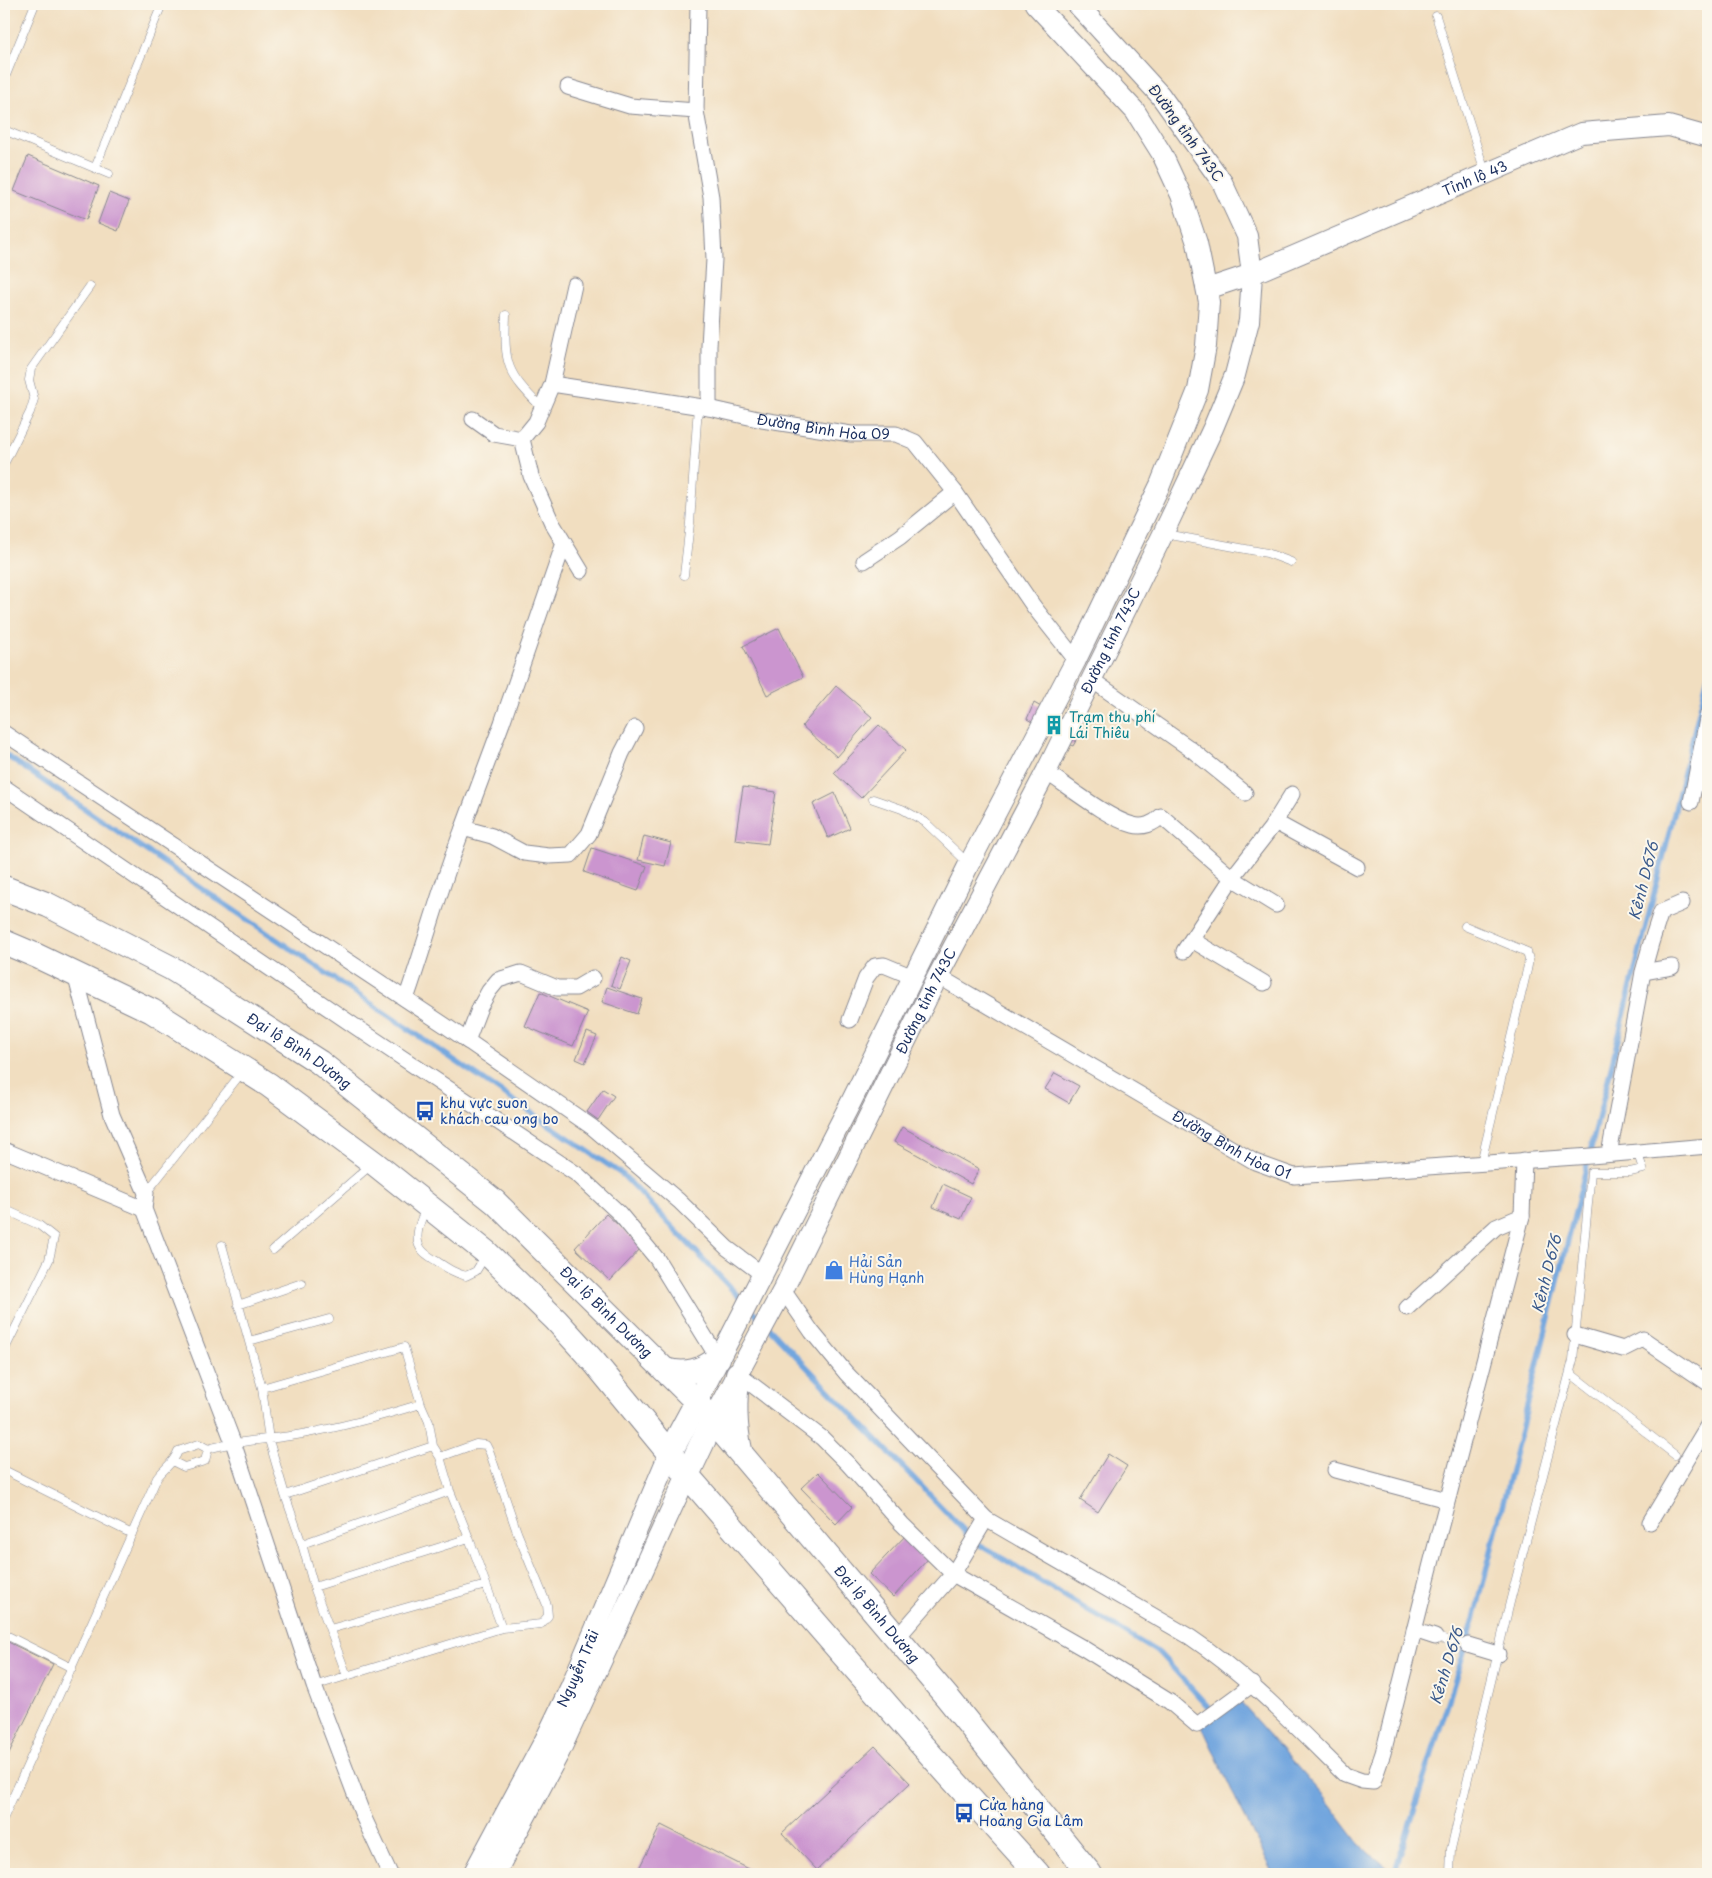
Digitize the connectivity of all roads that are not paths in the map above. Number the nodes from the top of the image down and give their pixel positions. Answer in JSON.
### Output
{"nodes":[{"id":1,"x":35,"y":4,"type":"edge"},
{"id":2,"x":162,"y":4,"type":"edge"},
{"id":3,"x":698,"y":4,"type":"edge"},
{"id":4,"x":1035,"y":4,"type":"edge"},
{"id":5,"x":1077,"y":4,"type":"edge"},
{"id":6,"x":1436,"y":16,"type":"dead end"},
{"id":7,"x":4,"y":80,"type":"edge"},
{"id":8,"x":568,"y":87,"type":"dead end"},
{"id":9,"x":696,"y":111,"type":"junction"},
{"id":10,"x":4,"y":130,"type":"edge"},
{"id":11,"x":1708,"y":137,"type":"edge"},
{"id":12,"x":95,"y":168,"type":"junction"},
{"id":13,"x":109,"y":174,"type":"dead end"},
{"id":14,"x":1486,"y":174,"type":"junction"},
{"id":15,"x":1252,"y":274,"type":"junction"},
{"id":16,"x":574,"y":285,"type":"dead end"},
{"id":17,"x":90,"y":286,"type":"dead end"},
{"id":18,"x":1206,"y":289,"type":"junction"},
{"id":19,"x":506,"y":315,"type":"dead end"},
{"id":20,"x":552,"y":384,"type":"junction"},
{"id":21,"x":704,"y":407,"type":"junction"},
{"id":22,"x":542,"y":408,"type":"junction"},
{"id":23,"x":473,"y":419,"type":"dead end"},
{"id":24,"x":522,"y":439,"type":"junction"},
{"id":25,"x":4,"y":464,"type":"edge"},
{"id":26,"x":955,"y":492,"type":"junction"},
{"id":27,"x":1163,"y":534,"type":"junction"},
{"id":28,"x":564,"y":543,"type":"junction"},
{"id":29,"x":864,"y":561,"type":"dead end"},
{"id":30,"x":1291,"y":562,"type":"dead end"},
{"id":31,"x":581,"y":571,"type":"dead end"},
{"id":32,"x":684,"y":575,"type":"dead end"},
{"id":33,"x":1076,"y":660,"type":"junction"},
{"id":34,"x":1092,"y":680,"type":"junction"},
{"id":35,"x":1708,"y":714,"type":"edge"},
{"id":36,"x":635,"y":728,"type":"dead end"},
{"id":37,"x":4,"y":733,"type":"edge"},
{"id":38,"x":1046,"y":772,"type":"junction"},
{"id":39,"x":4,"y":787,"type":"edge"},
{"id":40,"x":1245,"y":793,"type":"dead end"},
{"id":41,"x":1292,"y":794,"type":"dead end"},
{"id":42,"x":873,"y":799,"type":"dead end"},
{"id":43,"x":1692,"y":802,"type":"dead end"},
{"id":44,"x":1275,"y":822,"type":"junction"},
{"id":45,"x":463,"y":828,"type":"junction"},
{"id":46,"x":970,"y":864,"type":"junction"},
{"id":47,"x":1357,"y":867,"type":"dead end"},
{"id":48,"x":1232,"y":878,"type":"junction"},
{"id":49,"x":4,"y":888,"type":"edge"},
{"id":50,"x":1682,"y":903,"type":"dead end"},
{"id":51,"x":1276,"y":905,"type":"dead end"},
{"id":52,"x":1464,"y":926,"type":"dead end"},
{"id":53,"x":4,"y":942,"type":"edge"},
{"id":54,"x":1672,"y":967,"type":"dead end"},
{"id":55,"x":916,"y":971,"type":"junction"},
{"id":56,"x":1643,"y":972,"type":"junction"},
{"id":57,"x":75,"y":974,"type":"junction"},
{"id":58,"x":938,"y":976,"type":"junction"},
{"id":59,"x":593,"y":978,"type":"dead end"},
{"id":60,"x":1264,"y":983,"type":"dead end"},
{"id":61,"x":406,"y":999,"type":"junction"},
{"id":62,"x":850,"y":1020,"type":"dead end"},
{"id":63,"x":467,"y":1041,"type":"junction"},
{"id":64,"x":244,"y":1070,"type":"junction"},
{"id":65,"x":1708,"y":1146,"type":"edge"},
{"id":66,"x":4,"y":1150,"type":"edge"},
{"id":67,"x":1637,"y":1151,"type":"junction"},
{"id":68,"x":1609,"y":1154,"type":"junction"},
{"id":69,"x":1524,"y":1160,"type":"junction"},
{"id":70,"x":374,"y":1163,"type":"junction"},
{"id":71,"x":1481,"y":1163,"type":"junction"},
{"id":72,"x":146,"y":1193,"type":"junction"},
{"id":73,"x":427,"y":1204,"type":"junction"},
{"id":74,"x":4,"y":1209,"type":"edge"},
{"id":75,"x":144,"y":1209,"type":"junction"},
{"id":76,"x":1522,"y":1216,"type":"junction"},
{"id":77,"x":222,"y":1245,"type":"dead end"},
{"id":78,"x":273,"y":1250,"type":"dead end"},
{"id":79,"x":487,"y":1253,"type":"junction"},
{"id":80,"x":762,"y":1274,"type":"junction"},
{"id":81,"x":302,"y":1283,"type":"dead end"},
{"id":82,"x":782,"y":1290,"type":"junction"},
{"id":83,"x":238,"y":1305,"type":"junction"},
{"id":84,"x":1407,"y":1308,"type":"dead end"},
{"id":85,"x":329,"y":1320,"type":"dead end"},
{"id":86,"x":1576,"y":1335,"type":"junction"},
{"id":87,"x":249,"y":1341,"type":"junction"},
{"id":88,"x":4,"y":1351,"type":"edge"},
{"id":89,"x":718,"y":1358,"type":"junction"},
{"id":90,"x":665,"y":1370,"type":"junction"},
{"id":91,"x":1570,"y":1373,"type":"junction"},
{"id":92,"x":738,"y":1374,"type":"junction"},
{"id":93,"x":1708,"y":1383,"type":"edge"},
{"id":94,"x":262,"y":1388,"type":"junction"},
{"id":95,"x":697,"y":1402,"type":"junction"},
{"id":96,"x":421,"y":1404,"type":"junction"},
{"id":97,"x":713,"y":1420,"type":"junction"},
{"id":98,"x":1708,"y":1425,"type":"edge"},
{"id":99,"x":269,"y":1440,"type":"junction"},
{"id":100,"x":233,"y":1442,"type":"junction"},
{"id":101,"x":432,"y":1446,"type":"junction"},
{"id":102,"x":208,"y":1449,"type":"junction"},
{"id":103,"x":740,"y":1452,"type":"junction"},
{"id":104,"x":669,"y":1454,"type":"junction"},
{"id":105,"x":1675,"y":1455,"type":"dead end"},
{"id":106,"x":440,"y":1457,"type":"junction"},
{"id":107,"x":174,"y":1462,"type":"junction"},
{"id":108,"x":4,"y":1470,"type":"edge"},
{"id":109,"x":1335,"y":1470,"type":"dead end"},
{"id":110,"x":686,"y":1475,"type":"junction"},
{"id":111,"x":450,"y":1491,"type":"junction"},
{"id":112,"x":285,"y":1495,"type":"junction"},
{"id":113,"x":1447,"y":1500,"type":"junction"},
{"id":114,"x":986,"y":1519,"type":"junction"},
{"id":115,"x":1650,"y":1522,"type":"dead end"},
{"id":116,"x":132,"y":1534,"type":"junction"},
{"id":117,"x":469,"y":1538,"type":"junction"},
{"id":118,"x":302,"y":1544,"type":"junction"},
{"id":119,"x":953,"y":1574,"type":"junction"},
{"id":120,"x":486,"y":1585,"type":"junction"},
{"id":121,"x":314,"y":1587,"type":"junction"},
{"id":122,"x":502,"y":1628,"type":"junction"},
{"id":123,"x":330,"y":1629,"type":"junction"},
{"id":124,"x":1414,"y":1630,"type":"junction"},
{"id":125,"x":4,"y":1634,"type":"edge"},
{"id":126,"x":1435,"y":1637,"type":"joint"},
{"id":127,"x":897,"y":1638,"type":"junction"},
{"id":128,"x":1468,"y":1645,"type":"joint"},
{"id":129,"x":1498,"y":1654,"type":"junction"},
{"id":130,"x":72,"y":1668,"type":"junction"},
{"id":131,"x":347,"y":1676,"type":"junction"},
{"id":132,"x":1253,"y":1684,"type":"junction"},
{"id":133,"x":314,"y":1686,"type":"junction"},
{"id":134,"x":4,"y":1817,"type":"edge"},
{"id":135,"x":390,"y":1874,"type":"edge"},
{"id":136,"x":473,"y":1874,"type":"edge"},
{"id":137,"x":495,"y":1874,"type":"edge"},
{"id":138,"x":1038,"y":1874,"type":"edge"},
{"id":139,"x":1090,"y":1874,"type":"edge"},
{"id":140,"x":1450,"y":1874,"type":"edge"}],
"edges":[{"from":1,"to":7,"type":"lane"},
{"from":2,"to":12,"type":"lane"},
{"from":3,"to":9,"type":"street"},
{"from":4,"to":18,"type":"main road","name":"Đường tỉnh 743C"},
{"from":5,"to":15,"type":"main road","name":"Đường tỉnh 743C"},
{"from":6,"to":14,"type":"lane"},
{"from":8,"to":9,"type":"street"},
{"from":9,"to":21,"type":"street"},
{"from":10,"to":12,"type":"lane"},
{"from":11,"to":14,"type":"main road","name":"Tỉnh lộ 43"},
{"from":12,"to":13,"type":"lane"},
{"from":14,"to":15,"type":"main road","name":"Tỉnh lộ 43"},
{"from":15,"to":18,"type":"main road","name":"Tỉnh lộ 43"},
{"from":15,"to":27,"type":"main road","name":"Đường tỉnh 743C"},
{"from":16,"to":20,"type":"street"},
{"from":17,"to":25,"type":"lane"},
{"from":18,"to":33,"type":"main road","name":"Đường tỉnh 743C"},
{"from":19,"to":22,"type":"lane"},
{"from":20,"to":21,"type":"street","name":"Đường Bình Hòa 09"},
{"from":20,"to":22,"type":"street"},
{"from":21,"to":26,"type":"street","name":"Đường Bình Hòa 09"},
{"from":21,"to":32,"type":"lane"},
{"from":22,"to":24,"type":"street"},
{"from":23,"to":24,"type":"street"},
{"from":24,"to":28,"type":"street"},
{"from":26,"to":29,"type":"street"},
{"from":26,"to":33,"type":"street","name":"Đường Bình Hòa 09"},
{"from":27,"to":30,"type":"lane"},
{"from":27,"to":34,"type":"main road","name":"Đường tỉnh 743C"},
{"from":28,"to":31,"type":"street"},
{"from":28,"to":45,"type":"street"},
{"from":33,"to":46,"type":"main road","name":"Đường tỉnh 743C"},
{"from":34,"to":38,"type":"main road","name":"Đường tỉnh 743C"},
{"from":34,"to":40,"type":"street"},
{"from":35,"to":43,"type":"street"},
{"from":36,"to":45,"type":"street"},
{"from":37,"to":61,"type":"street"},
{"from":38,"to":48,"type":"street"},
{"from":38,"to":58,"type":"main road","name":"Đường tỉnh 743C"},
{"from":39,"to":89,"type":"street"},
{"from":41,"to":44,"type":"street"},
{"from":42,"to":46,"type":"lane"},
{"from":44,"to":47,"type":"street"},
{"from":44,"to":48,"type":"street"},
{"from":45,"to":61,"type":"street"},
{"from":46,"to":55,"type":"main road","name":"Đường tỉnh 743C"},
{"from":48,"to":51,"type":"street"},
{"from":48,"to":60,"type":"street"},
{"from":49,"to":90,"type":"highway","name":"Đại lộ Bình Dương"},
{"from":50,"to":56,"type":"street"},
{"from":52,"to":71,"type":"lane"},
{"from":53,"to":57,"type":"highway"},
{"from":54,"to":56,"type":"street"},
{"from":55,"to":58,"type":"main road"},
{"from":55,"to":62,"type":"street"},
{"from":55,"to":80,"type":"main road","name":"Đường tỉnh 743C"},
{"from":56,"to":68,"type":"street"},
{"from":57,"to":64,"type":"highway"},
{"from":57,"to":72,"type":"street"},
{"from":58,"to":71,"type":"street","name":"Đường Bình Hòa 01"},
{"from":58,"to":82,"type":"main road","name":"Đường tỉnh 743C"},
{"from":59,"to":63,"type":"street"},
{"from":61,"to":63,"type":"street"},
{"from":63,"to":80,"type":"street"},
{"from":64,"to":70,"type":"highway"},
{"from":64,"to":72,"type":"lane"},
{"from":65,"to":67,"type":"street","name":"Đường Bình Hòa 01"},
{"from":66,"to":75,"type":"street"},
{"from":67,"to":68,"type":"street","name":"Đường Bình Hòa 01"},
{"from":67,"to":86,"type":"lane"},
{"from":68,"to":69,"type":"street","name":"Đường Bình Hòa 01"},
{"from":69,"to":71,"type":"street","name":"Đường Bình Hòa 01"},
{"from":69,"to":76,"type":"street"},
{"from":70,"to":73,"type":"highway"},
{"from":70,"to":78,"type":"lane"},
{"from":72,"to":75,"type":"street"},
{"from":73,"to":79,"type":"highway"},
{"from":73,"to":79,"type":"lane"},
{"from":74,"to":88,"type":"lane"},
{"from":75,"to":100,"type":"street"},
{"from":76,"to":84,"type":"street"},
{"from":76,"to":113,"type":"street"},
{"from":77,"to":83,"type":"lane"},
{"from":79,"to":104,"type":"highway"},
{"from":80,"to":89,"type":"main road","name":"Đường tỉnh 743C"},
{"from":81,"to":83,"type":"lane"},
{"from":82,"to":92,"type":"main road","name":"Đường tỉnh 743C"},
{"from":82,"to":114,"type":"street"},
{"from":83,"to":87,"type":"lane"},
{"from":85,"to":87,"type":"lane"},
{"from":86,"to":91,"type":"lane"},
{"from":86,"to":93,"type":"street"},
{"from":87,"to":94,"type":"lane"},
{"from":89,"to":90,"type":"highway"},
{"from":89,"to":95,"type":"main road","name":"Đường tỉnh 743C"},
{"from":90,"to":95,"type":"highway","name":"Đại lộ Bình Dương"},
{"from":91,"to":105,"type":"lane"},
{"from":91,"to":129,"type":"lane"},
{"from":92,"to":97,"type":"main road","name":"Đường tỉnh 743C"},
{"from":92,"to":103,"type":"highway"},
{"from":92,"to":119,"type":"street"},
{"from":94,"to":96,"type":"lane"},
{"from":94,"to":99,"type":"lane"},
{"from":95,"to":97,"type":"highway","name":"Đại lộ Bình Dương"},
{"from":95,"to":104,"type":"highway"},
{"from":96,"to":99,"type":"lane"},
{"from":96,"to":101,"type":"lane"},
{"from":97,"to":103,"type":"highway","name":"Đại lộ Bình Dương"},
{"from":97,"to":110,"type":"highway"},
{"from":98,"to":115,"type":"street"},
{"from":99,"to":100,"type":"lane"},
{"from":99,"to":112,"type":"lane"},
{"from":100,"to":102,"type":"lane"},
{"from":100,"to":133,"type":"street"},
{"from":101,"to":106,"type":"lane"},
{"from":101,"to":112,"type":"lane"},
{"from":102,"to":107,"type":"lane"},
{"from":102,"to":107,"type":"lane"},
{"from":103,"to":127,"type":"highway","name":"Đại lộ Bình Dương"},
{"from":104,"to":110,"type":"highway"},
{"from":104,"to":136,"type":"main road","name":"Nguyễn Trãi"},
{"from":106,"to":111,"type":"lane"},
{"from":106,"to":122,"type":"lane"},
{"from":107,"to":116,"type":"lane"},
{"from":108,"to":116,"type":"lane"},
{"from":109,"to":113,"type":"street"},
{"from":110,"to":137,"type":"main road","name":"Nguyễn Trãi"},
{"from":110,"to":138,"type":"highway"},
{"from":111,"to":117,"type":"lane"},
{"from":111,"to":118,"type":"lane"},
{"from":112,"to":118,"type":"lane"},
{"from":113,"to":124,"type":"street"},
{"from":114,"to":119,"type":"street"},
{"from":114,"to":132,"type":"street"},
{"from":116,"to":130,"type":"lane"},
{"from":117,"to":120,"type":"lane"},
{"from":117,"to":121,"type":"lane"},
{"from":118,"to":121,"type":"lane"},
{"from":119,"to":127,"type":"street"},
{"from":119,"to":132,"type":"street"},
{"from":120,"to":122,"type":"lane"},
{"from":120,"to":123,"type":"lane"},
{"from":121,"to":123,"type":"lane"},
{"from":122,"to":131,"type":"lane"},
{"from":123,"to":131,"type":"lane"},
{"from":124,"to":126,"type":"street"},
{"from":124,"to":132,"type":"street"},
{"from":125,"to":130,"type":"lane"},
{"from":126,"to":128,"type":"lane"},
{"from":127,"to":139,"type":"highway","name":"Đại lộ Bình Dương"},
{"from":128,"to":129,"type":"street"},
{"from":129,"to":140,"type":"lane"},
{"from":130,"to":134,"type":"lane"},
{"from":131,"to":133,"type":"lane"},
{"from":133,"to":135,"type":"street"}]}
